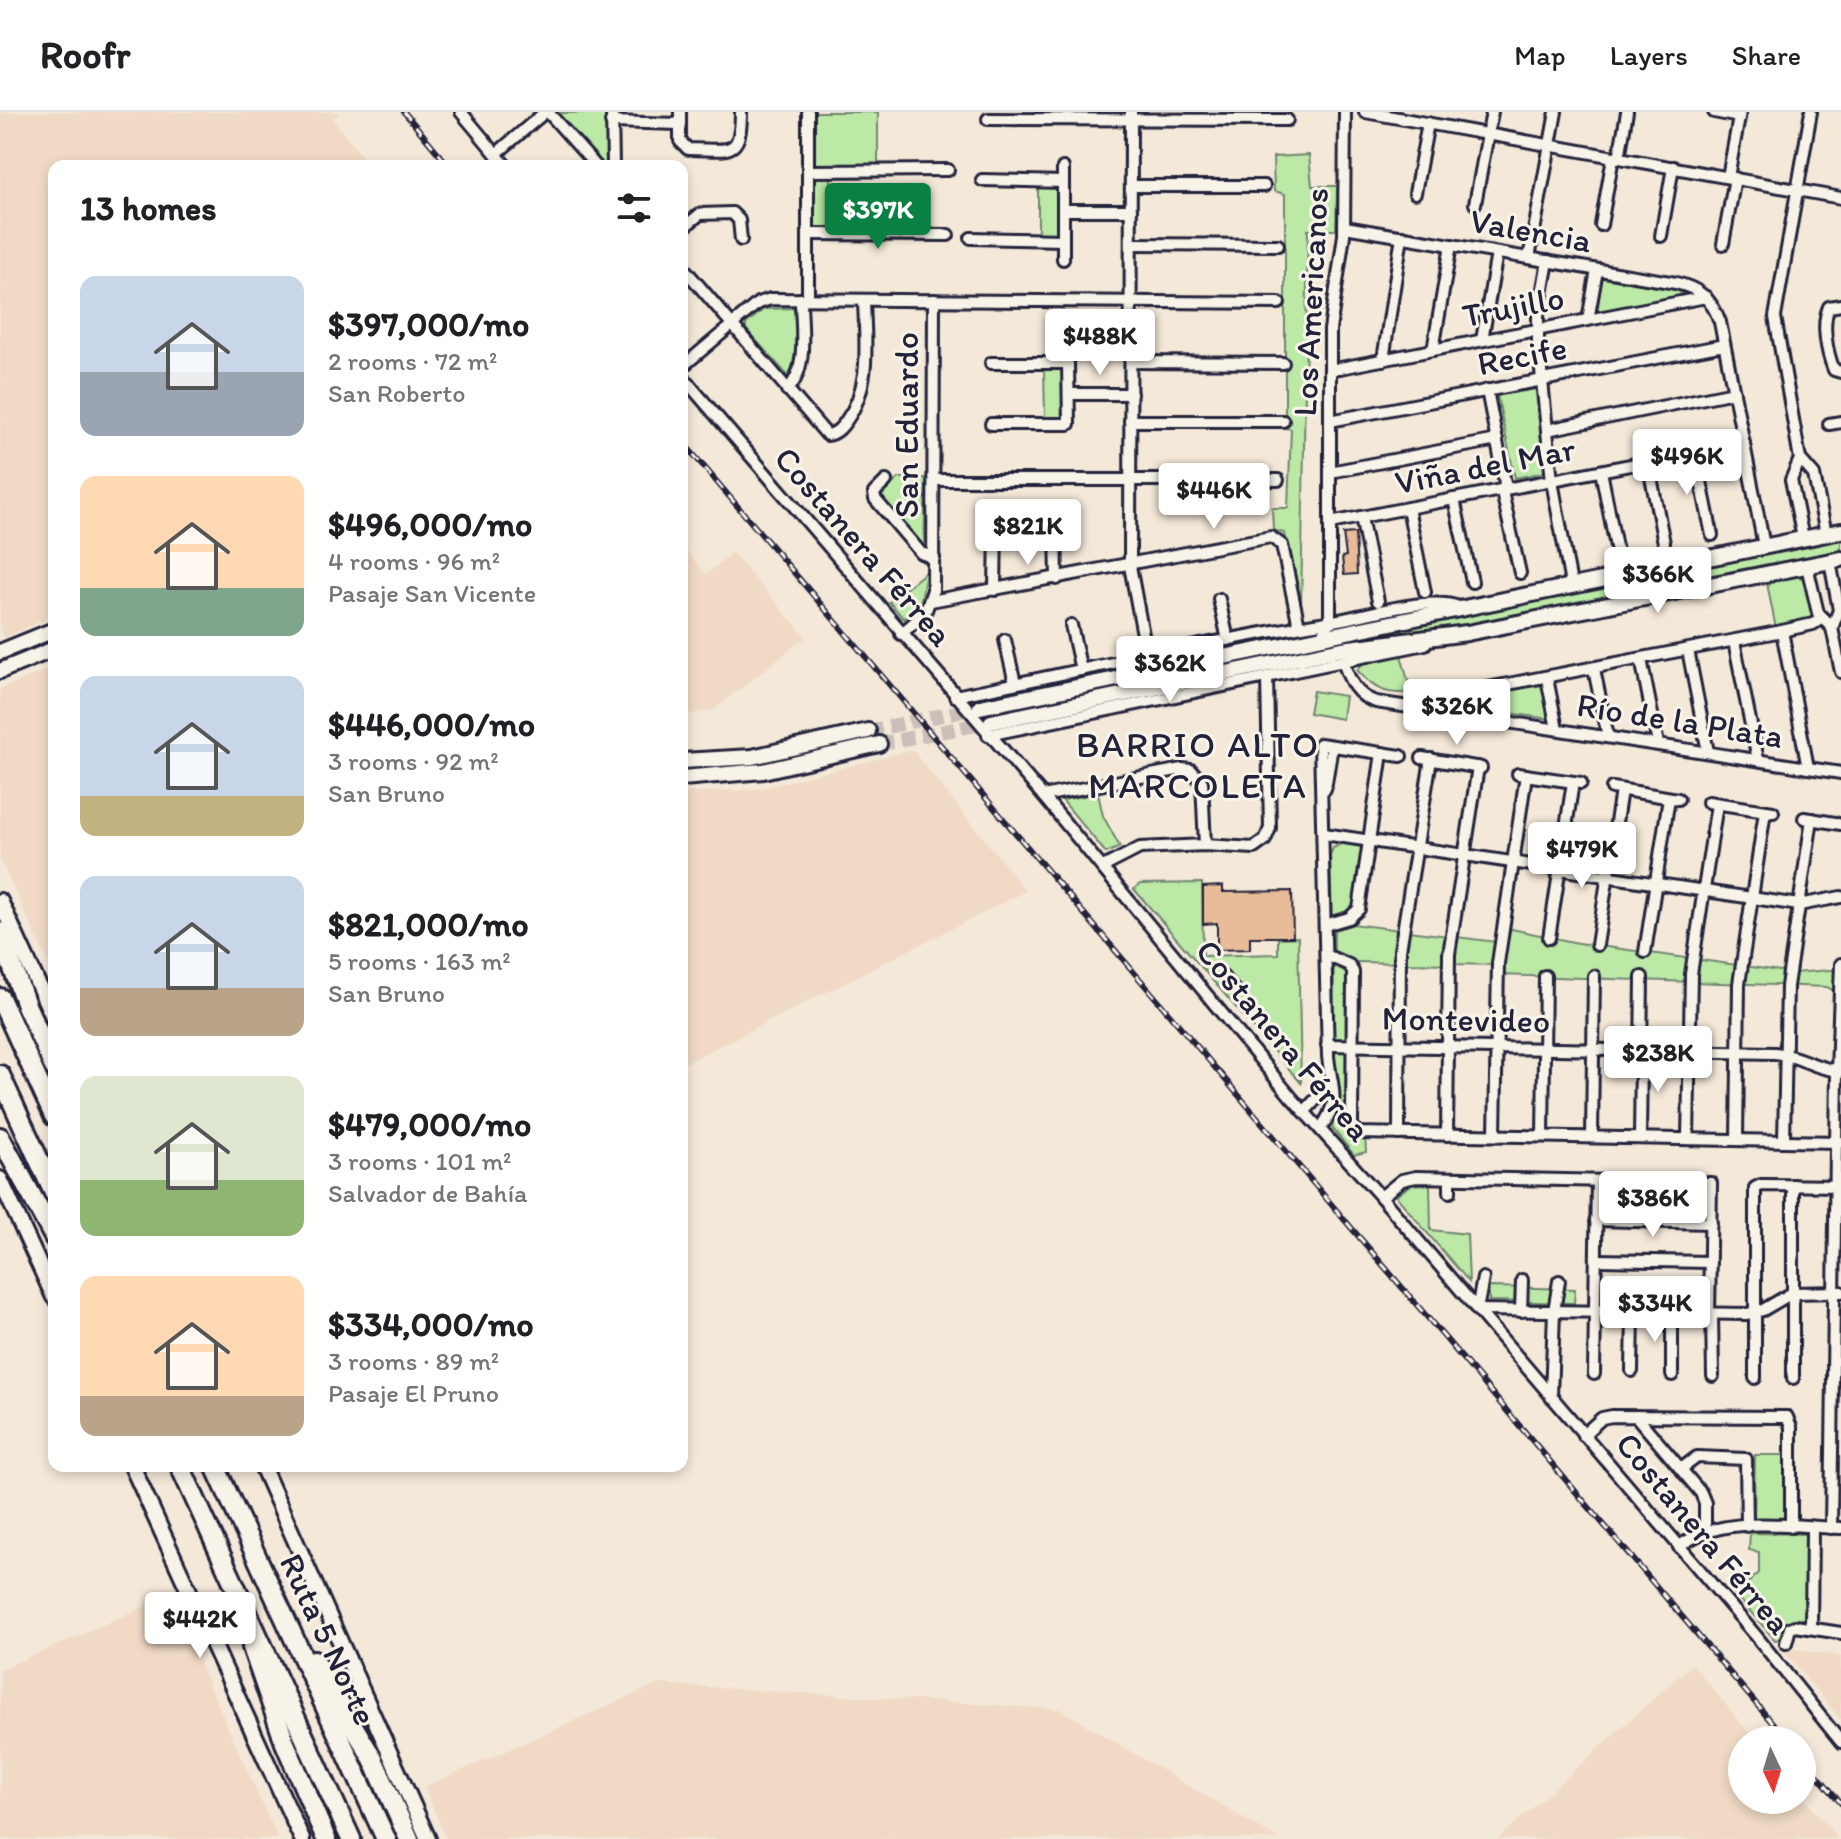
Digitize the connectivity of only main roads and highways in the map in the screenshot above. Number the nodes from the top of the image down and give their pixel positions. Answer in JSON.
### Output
{"nodes":[{"id":1,"x":1834,"y":532,"type":"edge"},
{"id":2,"x":1836,"y":560,"type":"edge"},
{"id":3,"x":1533,"y":592,"type":"junction"},
{"id":4,"x":1462,"y":608,"type":"junction"},
{"id":5,"x":1539,"y":619,"type":"junction"},
{"id":6,"x":48,"y":632,"type":"edge"},
{"id":7,"x":1467,"y":633,"type":"junction"},
{"id":8,"x":48,"y":651,"type":"edge"},
{"id":9,"x":0,"y":652,"type":"edge"},
{"id":10,"x":0,"y":671,"type":"edge"},
{"id":11,"x":980,"y":707,"type":"tunnel mouth"},
{"id":12,"x":989,"y":728,"type":"tunnel mouth"},
{"id":13,"x":868,"y":731,"type":"tunnel mouth"},
{"id":14,"x":879,"y":744,"type":"tunnel mouth"},
{"id":15,"x":688,"y":761,"type":"edge"},
{"id":16,"x":688,"y":777,"type":"edge"},
{"id":17,"x":0,"y":901,"type":"edge"},
{"id":18,"x":0,"y":932,"type":"edge"},
{"id":19,"x":0,"y":998,"type":"edge"},
{"id":20,"x":48,"y":1006,"type":"edge"},
{"id":21,"x":48,"y":1054,"type":"edge"},
{"id":22,"x":0,"y":1075,"type":"edge"},
{"id":23,"x":48,"y":1103,"type":"edge"},
{"id":24,"x":0,"y":1137,"type":"edge"},
{"id":25,"x":0,"y":1179,"type":"edge"},
{"id":26,"x":48,"y":1180,"type":"edge"},
{"id":27,"x":48,"y":1226,"type":"edge"},
{"id":28,"x":48,"y":1284,"type":"edge"},
{"id":29,"x":135,"y":1472,"type":"edge"},
{"id":30,"x":183,"y":1472,"type":"edge"},
{"id":31,"x":218,"y":1472,"type":"edge"},
{"id":32,"x":265,"y":1472,"type":"edge"},
{"id":33,"x":233,"y":1583,"type":"junction"},
{"id":34,"x":280,"y":1607,"type":"junction"},
{"id":35,"x":302,"y":1839,"type":"edge"},
{"id":36,"x":326,"y":1839,"type":"edge"},
{"id":37,"x":351,"y":1839,"type":"edge"},
{"id":38,"x":386,"y":1839,"type":"edge"},
{"id":39,"x":409,"y":1839,"type":"edge"},
{"id":40,"x":428,"y":1839,"type":"edge"}],
"edges":[{"from":1,"to":3,"type":"main road"},
{"from":2,"to":5,"type":"main road"},
{"from":3,"to":4,"type":"main road"},
{"from":3,"to":5,"type":"main road"},
{"from":4,"to":7,"type":"main road"},
{"from":4,"to":11,"type":"main road"},
{"from":5,"to":7,"type":"main road"},
{"from":6,"to":9,"type":"main road"},
{"from":7,"to":12,"type":"main road"},
{"from":8,"to":10,"type":"main road"},
{"from":13,"to":15,"type":"main road"},
{"from":14,"to":16,"type":"main road"},
{"from":17,"to":20,"type":"main road"},
{"from":18,"to":21,"type":"highway"},
{"from":19,"to":23,"type":"highway"},
{"from":22,"to":26,"type":"highway"},
{"from":24,"to":27,"type":"highway"},
{"from":25,"to":28,"type":"main road"},
{"from":29,"to":35,"type":"main road"},
{"from":30,"to":33,"type":"highway","name":"Ruta 5 Norte"},
{"from":31,"to":34,"type":"highway","name":"Ruta 5 Norte"},
{"from":32,"to":40,"type":"main road"},
{"from":33,"to":36,"type":"highway"},
{"from":33,"to":37,"type":"highway","name":"Ruta 5 Norte"},
{"from":34,"to":38,"type":"highway","name":"Ruta 5 Norte"},
{"from":34,"to":39,"type":"highway"}]}
